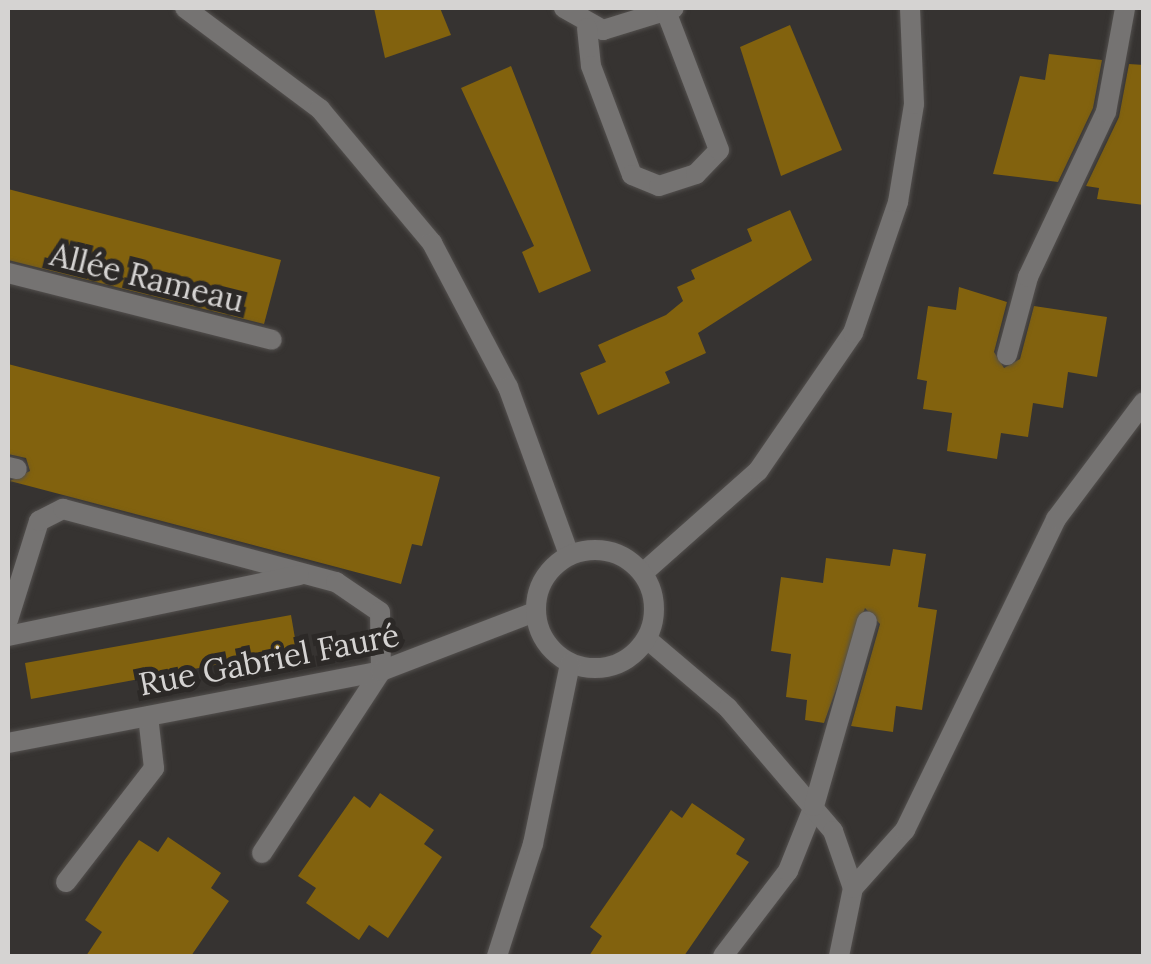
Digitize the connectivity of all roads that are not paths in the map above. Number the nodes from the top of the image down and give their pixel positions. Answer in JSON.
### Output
{"nodes":[{"id":1,"x":185,"y":8,"type":"edge"},
{"id":2,"x":564,"y":8,"type":"edge"},
{"id":3,"x":910,"y":8,"type":"edge"},
{"id":4,"x":1125,"y":8,"type":"edge"},
{"id":5,"x":670,"y":9,"type":"edge"},
{"id":6,"x":587,"y":28,"type":"junction"},
{"id":7,"x":8,"y":273,"type":"edge"},
{"id":8,"x":272,"y":340,"type":"dead end"},
{"id":9,"x":1007,"y":355,"type":"dead end"},
{"id":10,"x":1144,"y":402,"type":"edge"},
{"id":11,"x":569,"y":554,"type":"junction"},
{"id":12,"x":644,"y":573,"type":"junction"},
{"id":13,"x":306,"y":574,"type":"junction"},
{"id":14,"x":535,"y":612,"type":"junction"},
{"id":15,"x":8,"y":620,"type":"edge"},
{"id":16,"x":867,"y":621,"type":"dead end"},
{"id":17,"x":8,"y":636,"type":"edge"},
{"id":18,"x":647,"y":639,"type":"junction"},
{"id":19,"x":570,"y":664,"type":"junction"},
{"id":20,"x":381,"y":671,"type":"junction"},
{"id":21,"x":148,"y":716,"type":"junction"},
{"id":22,"x":8,"y":743,"type":"edge"},
{"id":23,"x":814,"y":806,"type":"junction"},
{"id":24,"x":262,"y":853,"type":"dead end"},
{"id":25,"x":66,"y":882,"type":"dead end"},
{"id":26,"x":853,"y":888,"type":"junction"},
{"id":27,"x":496,"y":956,"type":"edge"},
{"id":28,"x":723,"y":956,"type":"edge"},
{"id":29,"x":838,"y":956,"type":"edge"}],
"edges":[{"from":1,"to":11,"type":"street"},
{"from":2,"to":6,"type":"street"},
{"from":3,"to":12,"type":"street"},
{"from":4,"to":9,"type":"street"},
{"from":5,"to":6,"type":"street"},
{"from":5,"to":6,"type":"street"},
{"from":7,"to":8,"type":"street","name":"Allée Rameau"},
{"from":10,"to":26,"type":"street"},
{"from":11,"to":12,"type":"street"},
{"from":11,"to":14,"type":"street"},
{"from":12,"to":18,"type":"street"},
{"from":13,"to":15,"type":"street"},
{"from":13,"to":17,"type":"street"},
{"from":13,"to":20,"type":"street"},
{"from":14,"to":19,"type":"street"},
{"from":14,"to":20,"type":"street","name":"Rue Gabriel Fauré"},
{"from":16,"to":23,"type":"street"},
{"from":18,"to":19,"type":"street"},
{"from":18,"to":23,"type":"street"},
{"from":19,"to":27,"type":"street"},
{"from":20,"to":21,"type":"street","name":"Rue Gabriel Fauré"},
{"from":20,"to":24,"type":"street"},
{"from":21,"to":22,"type":"street","name":"Rue Gabriel Fauré"},
{"from":21,"to":25,"type":"street"},
{"from":23,"to":26,"type":"street"},
{"from":23,"to":28,"type":"street"},
{"from":26,"to":29,"type":"street"}]}
